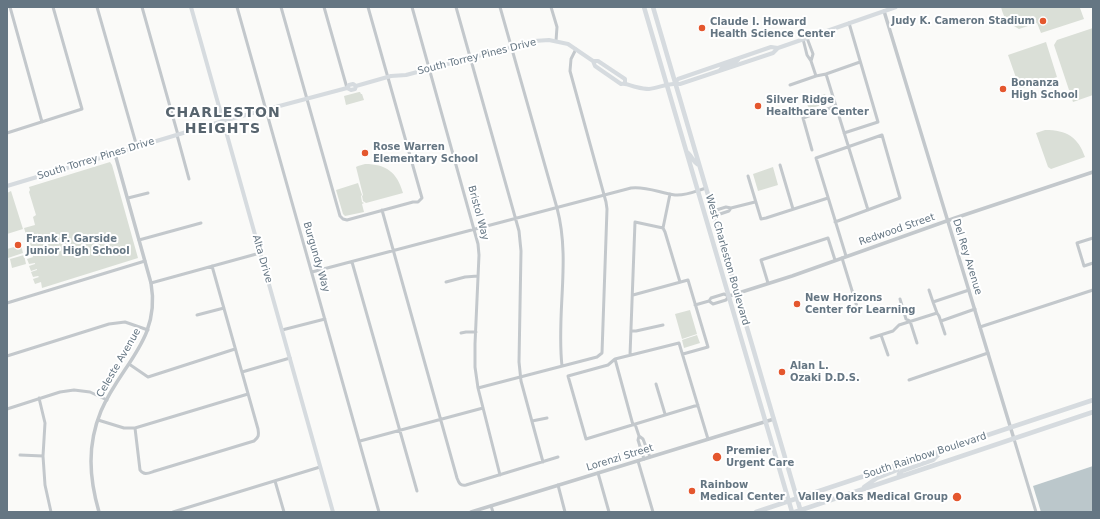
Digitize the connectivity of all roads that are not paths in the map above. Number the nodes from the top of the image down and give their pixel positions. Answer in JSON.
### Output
{"nodes":[{"id":1,"x":10,"y":7,"type":"edge"},
{"id":2,"x":53,"y":7,"type":"edge"},
{"id":3,"x":97,"y":7,"type":"edge"},
{"id":4,"x":142,"y":7,"type":"edge"},
{"id":5,"x":191,"y":7,"type":"edge"},
{"id":6,"x":237,"y":7,"type":"edge"},
{"id":7,"x":281,"y":7,"type":"edge"},
{"id":8,"x":324,"y":7,"type":"edge"},
{"id":9,"x":368,"y":7,"type":"edge"},
{"id":10,"x":412,"y":7,"type":"edge"},
{"id":11,"x":456,"y":7,"type":"edge"},
{"id":12,"x":500,"y":7,"type":"edge"},
{"id":13,"x":551,"y":7,"type":"edge"},
{"id":14,"x":644,"y":7,"type":"edge"},
{"id":15,"x":653,"y":7,"type":"edge"},
{"id":16,"x":896,"y":7,"type":"edge"},
{"id":17,"x":884,"y":9,"type":"edge"},
{"id":18,"x":849,"y":23,"type":"junction"},
{"id":19,"x":807,"y":38,"type":"junction"},
{"id":20,"x":802,"y":39,"type":"junction"},
{"id":21,"x":556,"y":41,"type":"junction"},
{"id":22,"x":512,"y":47,"type":"junction"},
{"id":23,"x":778,"y":48,"type":"junction"},
{"id":24,"x":576,"y":49,"type":"junction"},
{"id":25,"x":761,"y":50,"type":"junction"},
{"id":26,"x":763,"y":56,"type":"junction"},
{"id":27,"x":742,"y":57,"type":"junction"},
{"id":28,"x":471,"y":58,"type":"junction"},
{"id":29,"x":593,"y":61,"type":"junction"},
{"id":30,"x":811,"y":61,"type":"junction"},
{"id":31,"x":860,"y":62,"type":"junction"},
{"id":32,"x":429,"y":68,"type":"junction"},
{"id":33,"x":599,"y":69,"type":"junction"},
{"id":34,"x":720,"y":70,"type":"junction"},
{"id":35,"x":826,"y":74,"type":"junction"},
{"id":36,"x":618,"y":75,"type":"junction"},
{"id":37,"x":816,"y":76,"type":"junction"},
{"id":38,"x":388,"y":77,"type":"junction"},
{"id":39,"x":625,"y":83,"type":"junction"},
{"id":40,"x":675,"y":83,"type":"junction"},
{"id":41,"x":667,"y":85,"type":"junction"},
{"id":42,"x":790,"y":85,"type":"dead end"},
{"id":43,"x":347,"y":88,"type":"junction"},
{"id":44,"x":307,"y":99,"type":"junction"},
{"id":45,"x":836,"y":106,"type":"junction"},
{"id":46,"x":266,"y":109,"type":"junction"},
{"id":47,"x":223,"y":121,"type":"junction"},
{"id":48,"x":42,"y":122,"type":"junction"},
{"id":49,"x":844,"y":132,"type":"junction"},
{"id":50,"x":7,"y":133,"type":"edge"},
{"id":51,"x":177,"y":135,"type":"junction"},
{"id":52,"x":137,"y":147,"type":"junction"},
{"id":53,"x":849,"y":147,"type":"junction"},
{"id":54,"x":812,"y":150,"type":"dead end"},
{"id":55,"x":687,"y":152,"type":"junction"},
{"id":56,"x":115,"y":154,"type":"junction"},
{"id":57,"x":780,"y":165,"type":"dead end"},
{"id":58,"x":699,"y":166,"type":"junction"},
{"id":59,"x":1093,"y":172,"type":"edge"},
{"id":60,"x":748,"y":176,"type":"dead end"},
{"id":61,"x":189,"y":180,"type":"dead end"},
{"id":62,"x":7,"y":186,"type":"edge"},
{"id":63,"x":706,"y":188,"type":"junction"},
{"id":64,"x":698,"y":191,"type":"junction"},
{"id":65,"x":148,"y":192,"type":"dead end"},
{"id":66,"x":670,"y":194,"type":"junction"},
{"id":67,"x":604,"y":195,"type":"junction"},
{"id":68,"x":128,"y":198,"type":"junction"},
{"id":69,"x":828,"y":198,"type":"junction"},
{"id":70,"x":756,"y":202,"type":"junction"},
{"id":71,"x":557,"y":208,"type":"junction"},
{"id":72,"x":793,"y":209,"type":"junction"},
{"id":73,"x":382,"y":210,"type":"junction"},
{"id":74,"x":868,"y":210,"type":"junction"},
{"id":75,"x":714,"y":214,"type":"junction"},
{"id":76,"x":516,"y":219,"type":"junction"},
{"id":77,"x":948,"y":221,"type":"junction"},
{"id":78,"x":835,"y":222,"type":"junction"},
{"id":79,"x":201,"y":223,"type":"dead end"},
{"id":80,"x":662,"y":228,"type":"junction"},
{"id":81,"x":474,"y":230,"type":"junction"},
{"id":82,"x":1093,"y":238,"type":"edge"},
{"id":83,"x":139,"y":240,"type":"junction"},
{"id":84,"x":393,"y":251,"type":"junction"},
{"id":85,"x":260,"y":253,"type":"junction"},
{"id":86,"x":844,"y":257,"type":"junction"},
{"id":87,"x":836,"y":260,"type":"junction"},
{"id":88,"x":145,"y":261,"type":"junction"},
{"id":89,"x":352,"y":262,"type":"junction"},
{"id":90,"x":1093,"y":263,"type":"edge"},
{"id":91,"x":212,"y":266,"type":"junction"},
{"id":92,"x":312,"y":272,"type":"junction"},
{"id":93,"x":478,"y":276,"type":"junction"},
{"id":94,"x":446,"y":282,"type":"dead end"},
{"id":95,"x":680,"y":282,"type":"junction"},
{"id":96,"x":151,"y":283,"type":"junction"},
{"id":97,"x":768,"y":284,"type":"junction"},
{"id":98,"x":929,"y":290,"type":"dead end"},
{"id":99,"x":969,"y":290,"type":"junction"},
{"id":100,"x":1093,"y":290,"type":"edge"},
{"id":101,"x":737,"y":294,"type":"junction"},
{"id":102,"x":633,"y":295,"type":"junction"},
{"id":103,"x":729,"y":296,"type":"junction"},
{"id":104,"x":900,"y":299,"type":"dead end"},
{"id":105,"x":709,"y":301,"type":"junction"},
{"id":106,"x":933,"y":302,"type":"junction"},
{"id":107,"x":7,"y":303,"type":"edge"},
{"id":108,"x":695,"y":305,"type":"junction"},
{"id":109,"x":224,"y":308,"type":"junction"},
{"id":110,"x":858,"y":310,"type":"dead end"},
{"id":111,"x":975,"y":310,"type":"junction"},
{"id":112,"x":936,"y":313,"type":"junction"},
{"id":113,"x":197,"y":315,"type":"dead end"},
{"id":114,"x":325,"y":318,"type":"junction"},
{"id":115,"x":910,"y":321,"type":"junction"},
{"id":116,"x":941,"y":321,"type":"junction"},
{"id":117,"x":663,"y":325,"type":"dead end"},
{"id":118,"x":980,"y":327,"type":"junction"},
{"id":119,"x":148,"y":330,"type":"junction"},
{"id":120,"x":282,"y":330,"type":"junction"},
{"id":121,"x":631,"y":331,"type":"junction"},
{"id":122,"x":476,"y":332,"type":"junction"},
{"id":123,"x":461,"y":334,"type":"dead end"},
{"id":124,"x":945,"y":334,"type":"dead end"},
{"id":125,"x":881,"y":335,"type":"junction"},
{"id":126,"x":871,"y":338,"type":"dead end"},
{"id":127,"x":917,"y":343,"type":"dead end"},
{"id":128,"x":235,"y":349,"type":"junction"},
{"id":129,"x":988,"y":353,"type":"junction"},
{"id":130,"x":683,"y":354,"type":"junction"},
{"id":131,"x":630,"y":355,"type":"junction"},
{"id":132,"x":888,"y":355,"type":"dead end"},
{"id":133,"x":7,"y":356,"type":"edge"},
{"id":134,"x":290,"y":358,"type":"junction"},
{"id":135,"x":615,"y":359,"type":"junction"},
{"id":136,"x":129,"y":364,"type":"junction"},
{"id":137,"x":562,"y":366,"type":"junction"},
{"id":138,"x":242,"y":372,"type":"junction"},
{"id":139,"x":520,"y":377,"type":"junction"},
{"id":140,"x":909,"y":380,"type":"dead end"},
{"id":141,"x":656,"y":384,"type":"dead end"},
{"id":142,"x":478,"y":388,"type":"junction"},
{"id":143,"x":248,"y":394,"type":"junction"},
{"id":144,"x":39,"y":398,"type":"junction"},
{"id":145,"x":107,"y":400,"type":"junction"},
{"id":146,"x":1093,"y":400,"type":"edge"},
{"id":147,"x":698,"y":405,"type":"junction"},
{"id":148,"x":483,"y":408,"type":"junction"},
{"id":149,"x":7,"y":409,"type":"edge"},
{"id":150,"x":1093,"y":412,"type":"edge"},
{"id":151,"x":665,"y":414,"type":"junction"},
{"id":152,"x":547,"y":418,"type":"dead end"},
{"id":153,"x":774,"y":419,"type":"junction"},
{"id":154,"x":98,"y":420,"type":"junction"},
{"id":155,"x":441,"y":420,"type":"junction"},
{"id":156,"x":532,"y":421,"type":"junction"},
{"id":157,"x":766,"y":421,"type":"junction"},
{"id":158,"x":634,"y":424,"type":"junction"},
{"id":159,"x":135,"y":428,"type":"junction"},
{"id":160,"x":1011,"y":428,"type":"junction"},
{"id":161,"x":400,"y":430,"type":"junction"},
{"id":162,"x":639,"y":436,"type":"junction"},
{"id":163,"x":708,"y":439,"type":"junction"},
{"id":164,"x":1014,"y":439,"type":"junction"},
{"id":165,"x":360,"y":441,"type":"junction"},
{"id":166,"x":944,"y":450,"type":"junction"},
{"id":167,"x":20,"y":455,"type":"dead end"},
{"id":168,"x":43,"y":456,"type":"junction"},
{"id":169,"x":558,"y":457,"type":"dead end"},
{"id":170,"x":650,"y":457,"type":"junction"},
{"id":171,"x":644,"y":459,"type":"junction"},
{"id":172,"x":638,"y":461,"type":"junction"},
{"id":173,"x":543,"y":462,"type":"junction"},
{"id":174,"x":898,"y":465,"type":"junction"},
{"id":175,"x":320,"y":467,"type":"junction"},
{"id":176,"x":598,"y":473,"type":"junction"},
{"id":177,"x":500,"y":475,"type":"junction"},
{"id":178,"x":899,"y":477,"type":"junction"},
{"id":179,"x":275,"y":481,"type":"junction"},
{"id":180,"x":558,"y":485,"type":"junction"},
{"id":181,"x":862,"y":490,"type":"junction"},
{"id":182,"x":417,"y":491,"type":"dead end"},
{"id":183,"x":797,"y":498,"type":"junction"},
{"id":184,"x":789,"y":501,"type":"junction"},
{"id":185,"x":491,"y":506,"type":"junction"},
{"id":186,"x":801,"y":511,"type":"edge"},
{"id":187,"x":50,"y":512,"type":"edge"},
{"id":188,"x":99,"y":512,"type":"edge"},
{"id":189,"x":174,"y":512,"type":"edge"},
{"id":190,"x":284,"y":512,"type":"edge"},
{"id":191,"x":333,"y":512,"type":"edge"},
{"id":192,"x":379,"y":512,"type":"edge"},
{"id":193,"x":471,"y":512,"type":"edge"},
{"id":194,"x":493,"y":512,"type":"edge"},
{"id":195,"x":565,"y":512,"type":"edge"},
{"id":196,"x":609,"y":512,"type":"edge"},
{"id":197,"x":653,"y":512,"type":"edge"},
{"id":198,"x":756,"y":512,"type":"edge"},
{"id":199,"x":793,"y":512,"type":"edge"},
{"id":200,"x":1036,"y":512,"type":"edge"}],
"edges":[{"from":1,"to":48,"type":"street"},
{"from":2,"to":48,"type":"street"},
{"from":3,"to":52,"type":"street"},
{"from":4,"to":51,"type":"street"},
{"from":5,"to":47,"type":"main road","name":"Alta Drive"},
{"from":6,"to":46,"type":"street","name":"Burgundy Way"},
{"from":7,"to":44,"type":"street"},
{"from":8,"to":43,"type":"street"},
{"from":9,"to":38,"type":"street"},
{"from":10,"to":32,"type":"street","name":"Bristol Way"},
{"from":11,"to":28,"type":"street"},
{"from":12,"to":22,"type":"street"},
{"from":13,"to":21,"type":"street"},
{"from":14,"to":41,"type":"main road","name":"West Charleston Boulevard"},
{"from":15,"to":40,"type":"main road","name":"West Charleston Boulevard"},
{"from":16,"to":17,"type":"main road","name":"South Torrey Pines Drive"},
{"from":17,"to":18,"type":"main road","name":"South Torrey Pines Drive"},
{"from":17,"to":77,"type":"street","name":"Del Rey Avenue"},
{"from":18,"to":19,"type":"main road","name":"South Torrey Pines Drive"},
{"from":18,"to":31,"type":"street"},
{"from":19,"to":20,"type":"main road","name":"South Torrey Pines Drive"},
{"from":19,"to":30,"type":"street"},
{"from":20,"to":23,"type":"main road","name":"South Torrey Pines Drive"},
{"from":20,"to":30,"type":"street"},
{"from":21,"to":22,"type":"main road","name":"South Torrey Pines Drive"},
{"from":21,"to":24,"type":"main road","name":"South Torrey Pines Drive"},
{"from":22,"to":28,"type":"main road","name":"South Torrey Pines Drive"},
{"from":22,"to":71,"type":"street"},
{"from":23,"to":25,"type":"main road","name":"South Torrey Pines Drive"},
{"from":23,"to":26,"type":"main road","name":"South Torrey Pines Drive"},
{"from":24,"to":29,"type":"main road","name":"South Torrey Pines Drive"},
{"from":24,"to":67,"type":"street"},
{"from":25,"to":26,"type":"main road"},
{"from":25,"to":27,"type":"main road","name":"South Torrey Pines Drive"},
{"from":26,"to":34,"type":"main road","name":"South Torrey Pines Drive"},
{"from":27,"to":34,"type":"main road"},
{"from":27,"to":40,"type":"main road","name":"South Torrey Pines Drive"},
{"from":28,"to":32,"type":"main road","name":"South Torrey Pines Drive"},
{"from":28,"to":76,"type":"street"},
{"from":29,"to":33,"type":"main road","name":"South Torrey Pines Drive"},
{"from":29,"to":36,"type":"main road","name":"South Torrey Pines Drive"},
{"from":30,"to":37,"type":"street"},
{"from":31,"to":35,"type":"street"},
{"from":31,"to":49,"type":"street"},
{"from":32,"to":38,"type":"main road","name":"South Torrey Pines Drive"},
{"from":32,"to":81,"type":"street","name":"Bristol Way"},
{"from":33,"to":36,"type":"main road"},
{"from":33,"to":39,"type":"main road","name":"South Torrey Pines Drive"},
{"from":34,"to":40,"type":"main road","name":"South Torrey Pines Drive"},
{"from":35,"to":37,"type":"street"},
{"from":35,"to":45,"type":"street"},
{"from":36,"to":39,"type":"main road","name":"South Torrey Pines Drive"},
{"from":37,"to":42,"type":"street"},
{"from":38,"to":43,"type":"main road","name":"South Torrey Pines Drive"},
{"from":38,"to":73,"type":"street"},
{"from":39,"to":41,"type":"main road","name":"South Torrey Pines Drive"},
{"from":40,"to":41,"type":"main road","name":"South Torrey Pines Drive"},
{"from":40,"to":58,"type":"main road","name":"West Charleston Boulevard"},
{"from":41,"to":55,"type":"main road","name":"West Charleston Boulevard"},
{"from":43,"to":44,"type":"main road","name":"South Torrey Pines Drive"},
{"from":44,"to":46,"type":"main road","name":"South Torrey Pines Drive"},
{"from":44,"to":73,"type":"street"},
{"from":45,"to":49,"type":"street"},
{"from":45,"to":54,"type":"street"},
{"from":46,"to":47,"type":"main road","name":"South Torrey Pines Drive"},
{"from":46,"to":92,"type":"street","name":"Burgundy Way"},
{"from":47,"to":51,"type":"main road","name":"South Torrey Pines Drive"},
{"from":47,"to":85,"type":"main road","name":"Alta Drive"},
{"from":48,"to":50,"type":"street"},
{"from":49,"to":53,"type":"street"},
{"from":51,"to":52,"type":"main road","name":"South Torrey Pines Drive"},
{"from":51,"to":61,"type":"street"},
{"from":52,"to":56,"type":"main road","name":"South Torrey Pines Drive"},
{"from":53,"to":69,"type":"street"},
{"from":53,"to":74,"type":"street"},
{"from":53,"to":74,"type":"street"},
{"from":55,"to":58,"type":"main road"},
{"from":55,"to":64,"type":"main road","name":"West Charleston Boulevard"},
{"from":56,"to":62,"type":"main road","name":"South Torrey Pines Drive"},
{"from":56,"to":68,"type":"street","name":"Celeste Avenue"},
{"from":57,"to":72,"type":"street"},
{"from":58,"to":63,"type":"main road","name":"West Charleston Boulevard"},
{"from":59,"to":77,"type":"street","name":"Redwood Street"},
{"from":60,"to":70,"type":"street"},
{"from":63,"to":64,"type":"street"},
{"from":63,"to":75,"type":"main road","name":"West Charleston Boulevard"},
{"from":64,"to":66,"type":"street"},
{"from":64,"to":103,"type":"main road","name":"West Charleston Boulevard"},
{"from":65,"to":68,"type":"street"},
{"from":66,"to":67,"type":"street"},
{"from":66,"to":80,"type":"street"},
{"from":67,"to":71,"type":"street"},
{"from":67,"to":137,"type":"street"},
{"from":68,"to":83,"type":"street","name":"Celeste Avenue"},
{"from":69,"to":72,"type":"street"},
{"from":69,"to":78,"type":"street"},
{"from":70,"to":72,"type":"street"},
{"from":70,"to":75,"type":"street"},
{"from":71,"to":76,"type":"street"},
{"from":71,"to":137,"type":"street"},
{"from":73,"to":84,"type":"street"},
{"from":74,"to":78,"type":"street"},
{"from":75,"to":101,"type":"main road","name":"West Charleston Boulevard"},
{"from":76,"to":81,"type":"street"},
{"from":76,"to":139,"type":"street"},
{"from":77,"to":86,"type":"street","name":"Redwood Street"},
{"from":77,"to":99,"type":"street","name":"Del Rey Avenue"},
{"from":78,"to":86,"type":"street"},
{"from":79,"to":83,"type":"street"},
{"from":80,"to":95,"type":"street"},
{"from":80,"to":102,"type":"street"},
{"from":81,"to":84,"type":"street"},
{"from":81,"to":93,"type":"street","name":"Bristol Way"},
{"from":82,"to":90,"type":"street"},
{"from":83,"to":88,"type":"street","name":"Celeste Avenue"},
{"from":84,"to":89,"type":"street"},
{"from":84,"to":155,"type":"street"},
{"from":85,"to":91,"type":"street"},
{"from":85,"to":120,"type":"main road","name":"Alta Drive"},
{"from":86,"to":87,"type":"street","name":"Redwood Street"},
{"from":86,"to":110,"type":"street"},
{"from":87,"to":97,"type":"street","name":"Redwood Street"},
{"from":87,"to":97,"type":"street"},
{"from":88,"to":96,"type":"street","name":"Celeste Avenue"},
{"from":88,"to":107,"type":"street"},
{"from":89,"to":92,"type":"street"},
{"from":89,"to":161,"type":"street"},
{"from":91,"to":96,"type":"street"},
{"from":91,"to":109,"type":"street"},
{"from":92,"to":114,"type":"street","name":"Burgundy Way"},
{"from":93,"to":94,"type":"street"},
{"from":93,"to":122,"type":"street","name":"Bristol Way"},
{"from":95,"to":102,"type":"street"},
{"from":95,"to":108,"type":"street"},
{"from":96,"to":119,"type":"street","name":"Celeste Avenue"},
{"from":97,"to":101,"type":"street","name":"Redwood Street"},
{"from":98,"to":106,"type":"street"},
{"from":99,"to":106,"type":"street"},
{"from":99,"to":111,"type":"street","name":"Del Rey Avenue"},
{"from":100,"to":118,"type":"street"},
{"from":101,"to":103,"type":"street","name":"Redwood Street"},
{"from":101,"to":153,"type":"main road","name":"West Charleston Boulevard"},
{"from":102,"to":121,"type":"street"},
{"from":103,"to":105,"type":"street"},
{"from":103,"to":105,"type":"street"},
{"from":103,"to":157,"type":"main road","name":"West Charleston Boulevard"},
{"from":104,"to":115,"type":"street"},
{"from":105,"to":108,"type":"street"},
{"from":106,"to":112,"type":"street"},
{"from":108,"to":130,"type":"street"},
{"from":109,"to":113,"type":"street"},
{"from":109,"to":128,"type":"street"},
{"from":111,"to":116,"type":"street"},
{"from":111,"to":118,"type":"street","name":"Del Rey Avenue"},
{"from":112,"to":115,"type":"street"},
{"from":112,"to":116,"type":"street"},
{"from":114,"to":120,"type":"street"},
{"from":114,"to":165,"type":"street","name":"Burgundy Way"},
{"from":115,"to":125,"type":"street"},
{"from":115,"to":127,"type":"street"},
{"from":116,"to":124,"type":"street"},
{"from":117,"to":121,"type":"street"},
{"from":118,"to":129,"type":"street","name":"Del Rey Avenue"},
{"from":119,"to":133,"type":"street"},
{"from":119,"to":136,"type":"street","name":"Celeste Avenue"},
{"from":120,"to":134,"type":"main road","name":"Alta Drive"},
{"from":121,"to":131,"type":"street"},
{"from":122,"to":123,"type":"street"},
{"from":122,"to":142,"type":"street","name":"Bristol Way"},
{"from":125,"to":126,"type":"street"},
{"from":125,"to":132,"type":"street"},
{"from":128,"to":136,"type":"street"},
{"from":128,"to":138,"type":"street"},
{"from":129,"to":140,"type":"street"},
{"from":129,"to":160,"type":"street","name":"Del Rey Avenue"},
{"from":130,"to":131,"type":"street"},
{"from":130,"to":147,"type":"street"},
{"from":131,"to":135,"type":"street"},
{"from":134,"to":138,"type":"street"},
{"from":134,"to":175,"type":"main road","name":"Alta Drive"},
{"from":135,"to":158,"type":"street"},
{"from":135,"to":158,"type":"street"},
{"from":136,"to":145,"type":"street","name":"Celeste Avenue"},
{"from":137,"to":139,"type":"street"},
{"from":138,"to":143,"type":"street"},
{"from":139,"to":142,"type":"street"},
{"from":139,"to":156,"type":"street"},
{"from":141,"to":151,"type":"street"},
{"from":142,"to":148,"type":"street","name":"Bristol Way"},
{"from":143,"to":159,"type":"street"},
{"from":143,"to":159,"type":"street"},
{"from":144,"to":145,"type":"street"},
{"from":144,"to":149,"type":"street"},
{"from":144,"to":168,"type":"street"},
{"from":145,"to":154,"type":"street","name":"Celeste Avenue"},
{"from":146,"to":160,"type":"main road","name":"South Rainbow Boulevard"},
{"from":147,"to":151,"type":"street"},
{"from":147,"to":163,"type":"street"},
{"from":148,"to":155,"type":"street"},
{"from":148,"to":177,"type":"street","name":"Bristol Way"},
{"from":150,"to":164,"type":"main road","name":"South Rainbow Boulevard"},
{"from":151,"to":158,"type":"street"},
{"from":152,"to":156,"type":"street"},
{"from":153,"to":157,"type":"street","name":"Lorenzi Street"},
{"from":153,"to":183,"type":"main road","name":"West Charleston Boulevard"},
{"from":154,"to":159,"type":"street"},
{"from":154,"to":188,"type":"street","name":"Celeste Avenue"},
{"from":155,"to":161,"type":"street"},
{"from":155,"to":177,"type":"street"},
{"from":156,"to":173,"type":"street"},
{"from":157,"to":163,"type":"street","name":"Lorenzi Street"},
{"from":157,"to":184,"type":"main road","name":"West Charleston Boulevard"},
{"from":158,"to":162,"type":"street"},
{"from":160,"to":164,"type":"street","name":"Del Rey Avenue"},
{"from":160,"to":166,"type":"main road","name":"South Rainbow Boulevard"},
{"from":161,"to":165,"type":"street"},
{"from":161,"to":182,"type":"street"},
{"from":162,"to":170,"type":"street"},
{"from":162,"to":171,"type":"street"},
{"from":163,"to":170,"type":"street","name":"Lorenzi Street"},
{"from":164,"to":178,"type":"main road","name":"South Rainbow Boulevard"},
{"from":164,"to":200,"type":"street","name":"Del Rey Avenue"},
{"from":165,"to":192,"type":"street","name":"Burgundy Way"},
{"from":166,"to":174,"type":"main road","name":"South Rainbow Boulevard"},
{"from":166,"to":178,"type":"main road"},
{"from":167,"to":168,"type":"street"},
{"from":168,"to":187,"type":"street"},
{"from":169,"to":173,"type":"street"},
{"from":170,"to":171,"type":"street","name":"Lorenzi Street"},
{"from":171,"to":172,"type":"street","name":"Lorenzi Street"},
{"from":172,"to":176,"type":"street","name":"Lorenzi Street"},
{"from":172,"to":197,"type":"street"},
{"from":173,"to":177,"type":"street"},
{"from":174,"to":181,"type":"main road"},
{"from":174,"to":183,"type":"main road","name":"South Rainbow Boulevard"},
{"from":175,"to":179,"type":"street"},
{"from":175,"to":191,"type":"main road","name":"Alta Drive"},
{"from":176,"to":180,"type":"street","name":"Lorenzi Street"},
{"from":176,"to":196,"type":"street"},
{"from":178,"to":181,"type":"main road","name":"South Rainbow Boulevard"},
{"from":179,"to":189,"type":"street"},
{"from":179,"to":190,"type":"street"},
{"from":180,"to":185,"type":"street","name":"Lorenzi Street"},
{"from":180,"to":195,"type":"street"},
{"from":181,"to":186,"type":"main road","name":"South Rainbow Boulevard"},
{"from":183,"to":184,"type":"main road","name":"South Rainbow Boulevard"},
{"from":183,"to":186,"type":"main road","name":"West Charleston Boulevard"},
{"from":184,"to":198,"type":"main road","name":"South Rainbow Boulevard"},
{"from":184,"to":199,"type":"main road","name":"West Charleston Boulevard"},
{"from":185,"to":193,"type":"street","name":"Lorenzi Street"},
{"from":185,"to":194,"type":"street"},
{"from":186,"to":199,"type":"main road","name":"South Rainbow Boulevard"}]}
